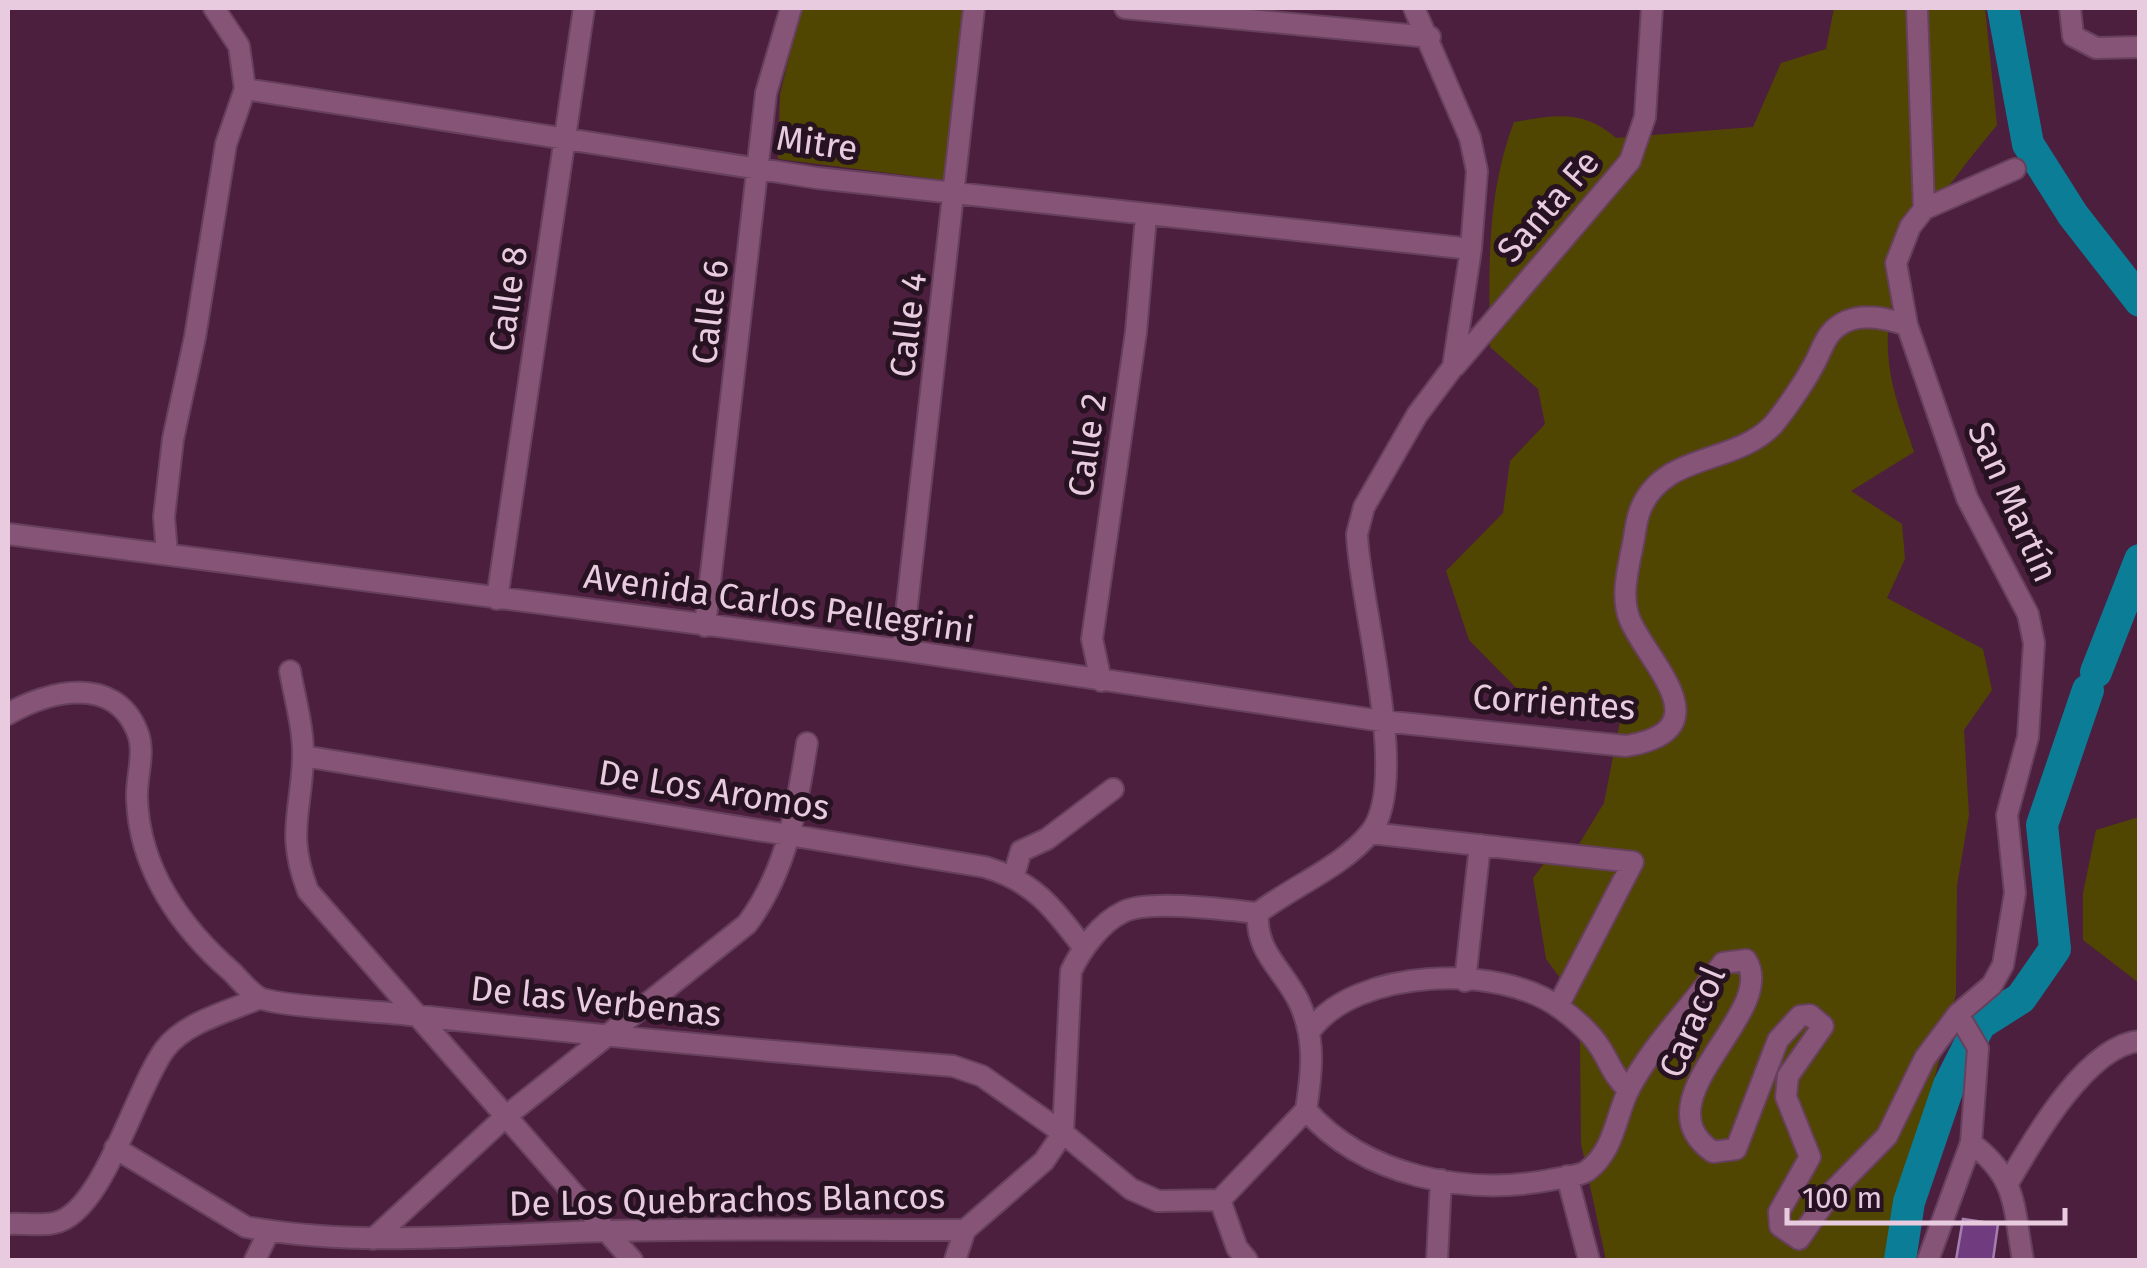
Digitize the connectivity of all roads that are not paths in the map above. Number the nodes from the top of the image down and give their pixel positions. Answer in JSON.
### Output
{"nodes":[{"id":1,"x":214,"y":8,"type":"edge"},
{"id":2,"x":584,"y":8,"type":"edge"},
{"id":3,"x":790,"y":8,"type":"edge"},
{"id":4,"x":974,"y":8,"type":"edge"},
{"id":5,"x":1125,"y":8,"type":"edge"},
{"id":6,"x":1414,"y":8,"type":"edge"},
{"id":7,"x":1652,"y":8,"type":"edge"},
{"id":8,"x":1917,"y":8,"type":"edge"},
{"id":9,"x":2070,"y":8,"type":"edge"},
{"id":10,"x":1430,"y":37,"type":"junction"},
{"id":11,"x":2140,"y":47,"type":"edge"},
{"id":12,"x":245,"y":89,"type":"junction"},
{"id":13,"x":565,"y":138,"type":"junction"},
{"id":14,"x":760,"y":168,"type":"junction"},
{"id":15,"x":2016,"y":168,"type":"dead end"},
{"id":16,"x":956,"y":195,"type":"junction"},
{"id":17,"x":1924,"y":208,"type":"junction"},
{"id":18,"x":1146,"y":216,"type":"junction"},
{"id":19,"x":1471,"y":248,"type":"junction"},
{"id":20,"x":1907,"y":325,"type":"junction"},
{"id":21,"x":1454,"y":367,"type":"junction"},
{"id":22,"x":8,"y":534,"type":"edge"},
{"id":23,"x":167,"y":553,"type":"junction"},
{"id":24,"x":497,"y":600,"type":"junction"},
{"id":25,"x":705,"y":626,"type":"junction"},
{"id":26,"x":902,"y":650,"type":"junction"},
{"id":27,"x":290,"y":671,"type":"dead end"},
{"id":28,"x":1101,"y":681,"type":"junction"},
{"id":29,"x":8,"y":714,"type":"edge"},
{"id":30,"x":1382,"y":721,"type":"junction"},
{"id":31,"x":807,"y":742,"type":"dead end"},
{"id":32,"x":303,"y":756,"type":"junction"},
{"id":33,"x":1113,"y":789,"type":"dead end"},
{"id":34,"x":1370,"y":834,"type":"junction"},
{"id":35,"x":788,"y":836,"type":"junction"},
{"id":36,"x":1480,"y":845,"type":"junction"},
{"id":37,"x":1014,"y":876,"type":"junction"},
{"id":38,"x":1258,"y":913,"type":"junction"},
{"id":39,"x":1082,"y":947,"type":"junction"},
{"id":40,"x":1465,"y":980,"type":"junction"},
{"id":41,"x":260,"y":998,"type":"junction"},
{"id":42,"x":1558,"y":1006,"type":"junction"},
{"id":43,"x":1958,"y":1014,"type":"junction"},
{"id":44,"x":416,"y":1015,"type":"junction"},
{"id":45,"x":1310,"y":1031,"type":"junction"},
{"id":46,"x":604,"y":1036,"type":"junction"},
{"id":47,"x":2140,"y":1041,"type":"edge"},
{"id":48,"x":1629,"y":1090,"type":"junction"},
{"id":49,"x":1306,"y":1110,"type":"junction"},
{"id":50,"x":505,"y":1117,"type":"junction"},
{"id":51,"x":1063,"y":1132,"type":"junction"},
{"id":52,"x":1971,"y":1143,"type":"junction"},
{"id":53,"x":115,"y":1148,"type":"junction"},
{"id":54,"x":1567,"y":1176,"type":"junction"},
{"id":55,"x":1441,"y":1180,"type":"junction"},
{"id":56,"x":2008,"y":1183,"type":"junction"},
{"id":57,"x":1220,"y":1200,"type":"junction"},
{"id":58,"x":8,"y":1224,"type":"edge"},
{"id":59,"x":964,"y":1230,"type":"junction"},
{"id":60,"x":608,"y":1231,"type":"junction"},
{"id":61,"x":269,"y":1232,"type":"junction"},
{"id":62,"x":373,"y":1238,"type":"junction"},
{"id":63,"x":255,"y":1260,"type":"edge"},
{"id":64,"x":632,"y":1260,"type":"edge"},
{"id":65,"x":955,"y":1260,"type":"edge"},
{"id":66,"x":1246,"y":1260,"type":"edge"},
{"id":67,"x":1437,"y":1260,"type":"edge"},
{"id":68,"x":1590,"y":1260,"type":"edge"},
{"id":69,"x":1928,"y":1260,"type":"edge"},
{"id":70,"x":2023,"y":1260,"type":"edge"}],
"edges":[{"from":1,"to":12,"type":"street"},
{"from":2,"to":13,"type":"street","name":"Calle 8"},
{"from":3,"to":14,"type":"street","name":"Calle 6"},
{"from":4,"to":16,"type":"street","name":"Calle 4"},
{"from":5,"to":10,"type":"street"},
{"from":6,"to":10,"type":"street"},
{"from":7,"to":21,"type":"street","name":"Santa Fe"},
{"from":8,"to":17,"type":"street"},
{"from":9,"to":11,"type":"street"},
{"from":10,"to":19,"type":"street"},
{"from":12,"to":13,"type":"street","name":"Mitre"},
{"from":12,"to":23,"type":"street"},
{"from":13,"to":14,"type":"street","name":"Mitre"},
{"from":13,"to":24,"type":"street","name":"Calle 8"},
{"from":14,"to":16,"type":"street","name":"Mitre"},
{"from":14,"to":25,"type":"street","name":"Calle 6"},
{"from":15,"to":17,"type":"street"},
{"from":16,"to":18,"type":"street","name":"Mitre"},
{"from":16,"to":26,"type":"street","name":"Calle 4"},
{"from":17,"to":20,"type":"street","name":"San Martín"},
{"from":18,"to":19,"type":"street","name":"Mitre"},
{"from":18,"to":28,"type":"street","name":"Calle 2"},
{"from":19,"to":21,"type":"street"},
{"from":20,"to":30,"type":"street","name":"Corrientes"},
{"from":20,"to":43,"type":"street","name":"San Martín"},
{"from":21,"to":30,"type":"street","name":"Santa Fe"},
{"from":22,"to":23,"type":"street","name":"Avenida Carlos Pellegrini"},
{"from":23,"to":24,"type":"street","name":"Avenida Carlos Pellegrini"},
{"from":24,"to":25,"type":"street","name":"Avenida Carlos Pellegrini"},
{"from":25,"to":26,"type":"street","name":"Avenida Carlos Pellegrini"},
{"from":26,"to":28,"type":"street","name":"Avenida Carlos Pellegrini"},
{"from":27,"to":32,"type":"street"},
{"from":28,"to":30,"type":"street","name":"Avenida Carlos Pellegrini"},
{"from":29,"to":41,"type":"street"},
{"from":30,"to":34,"type":"street","name":"Santa Fe"},
{"from":31,"to":35,"type":"street"},
{"from":32,"to":35,"type":"street","name":"De Los Aromos"},
{"from":32,"to":44,"type":"street"},
{"from":33,"to":37,"type":"street"},
{"from":34,"to":36,"type":"street"},
{"from":34,"to":38,"type":"street"},
{"from":35,"to":37,"type":"street","name":"De Los Aromos"},
{"from":35,"to":46,"type":"street"},
{"from":36,"to":40,"type":"street"},
{"from":36,"to":42,"type":"street"},
{"from":37,"to":39,"type":"street","name":"De Los Aromos"},
{"from":38,"to":39,"type":"street"},
{"from":38,"to":45,"type":"street"},
{"from":39,"to":51,"type":"street"},
{"from":40,"to":42,"type":"street"},
{"from":40,"to":45,"type":"street"},
{"from":41,"to":44,"type":"street","name":"De las Verbenas"},
{"from":41,"to":53,"type":"street"},
{"from":42,"to":48,"type":"street"},
{"from":43,"to":48,"type":"street","name":"Caracol"},
{"from":43,"to":52,"type":"street"},
{"from":44,"to":46,"type":"street","name":"De las Verbenas"},
{"from":44,"to":50,"type":"street"},
{"from":45,"to":49,"type":"street"},
{"from":46,"to":50,"type":"street"},
{"from":46,"to":51,"type":"street","name":"De las Verbenas"},
{"from":47,"to":56,"type":"street"},
{"from":48,"to":54,"type":"street","name":"Caracol"},
{"from":49,"to":55,"type":"street"},
{"from":49,"to":57,"type":"street"},
{"from":50,"to":60,"type":"street"},
{"from":50,"to":62,"type":"street"},
{"from":51,"to":57,"type":"street","name":"De las Verbenas"},
{"from":51,"to":59,"type":"street","name":"De Los Quebrachos Blancos"},
{"from":52,"to":56,"type":"street"},
{"from":52,"to":69,"type":"street"},
{"from":53,"to":58,"type":"street"},
{"from":53,"to":61,"type":"street","name":"De Los Quebrachos Blancos"},
{"from":54,"to":55,"type":"street"},
{"from":54,"to":68,"type":"street"},
{"from":55,"to":67,"type":"street"},
{"from":56,"to":70,"type":"street"},
{"from":57,"to":66,"type":"street"},
{"from":59,"to":60,"type":"street","name":"De Los Quebrachos Blancos"},
{"from":59,"to":65,"type":"street"},
{"from":60,"to":62,"type":"street","name":"De Los Quebrachos Blancos"},
{"from":60,"to":64,"type":"street"},
{"from":61,"to":62,"type":"street","name":"De Los Quebrachos Blancos"},
{"from":61,"to":63,"type":"street"}]}
